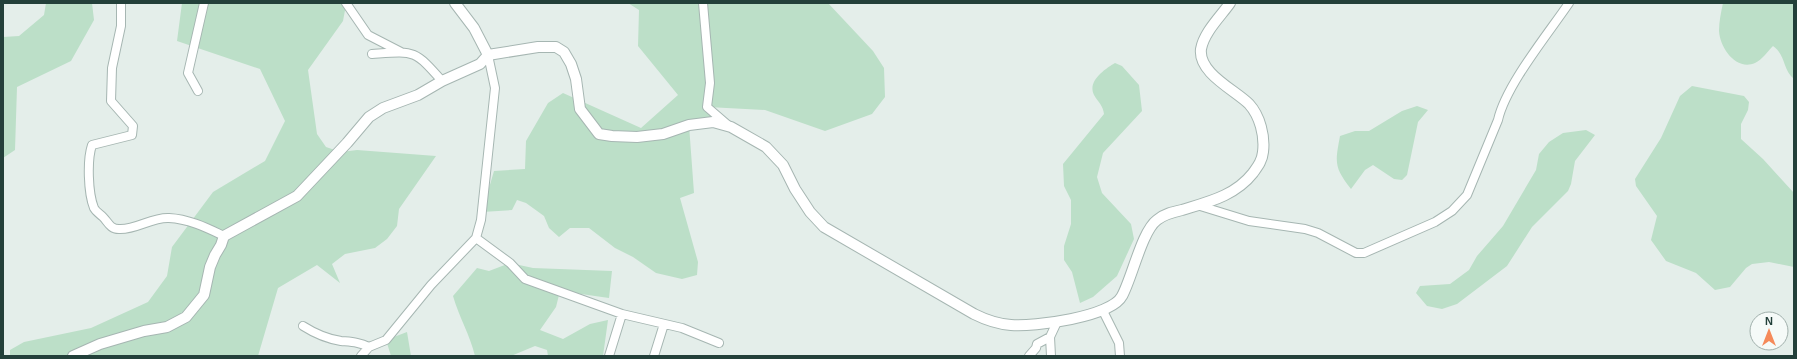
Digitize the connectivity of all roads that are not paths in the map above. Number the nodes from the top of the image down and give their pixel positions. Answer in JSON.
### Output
{"nodes":[{"id":1,"x":122,"y":3,"type":"edge"},
{"id":2,"x":204,"y":3,"type":"edge"},
{"id":3,"x":346,"y":3,"type":"edge"},
{"id":4,"x":455,"y":3,"type":"edge"},
{"id":5,"x":703,"y":3,"type":"edge"},
{"id":6,"x":1230,"y":3,"type":"edge"},
{"id":7,"x":1569,"y":3,"type":"edge"},
{"id":8,"x":402,"y":52,"type":"junction"},
{"id":9,"x":372,"y":54,"type":"dead end"},
{"id":10,"x":488,"y":55,"type":"junction"},
{"id":11,"x":442,"y":81,"type":"junction"},
{"id":12,"x":198,"y":91,"type":"dead end"},
{"id":13,"x":731,"y":127,"type":"junction"},
{"id":14,"x":1197,"y":205,"type":"junction"},
{"id":15,"x":224,"y":236,"type":"junction"},
{"id":16,"x":476,"y":238,"type":"junction"},
{"id":17,"x":1103,"y":310,"type":"junction"},
{"id":18,"x":622,"y":314,"type":"junction"},
{"id":19,"x":1057,"y":322,"type":"junction"},
{"id":20,"x":664,"y":324,"type":"junction"},
{"id":21,"x":303,"y":326,"type":"dead end"},
{"id":22,"x":1050,"y":337,"type":"junction"},
{"id":23,"x":719,"y":343,"type":"dead end"},
{"id":24,"x":369,"y":347,"type":"junction"},
{"id":25,"x":73,"y":356,"type":"edge"},
{"id":26,"x":362,"y":356,"type":"edge"},
{"id":27,"x":609,"y":356,"type":"edge"},
{"id":28,"x":654,"y":356,"type":"edge"},
{"id":29,"x":1028,"y":356,"type":"edge"},
{"id":30,"x":1052,"y":356,"type":"edge"},
{"id":31,"x":1120,"y":356,"type":"edge"}],
"edges":[{"from":1,"to":15,"type":"street"},
{"from":2,"to":12,"type":"street"},
{"from":3,"to":8,"type":"street"},
{"from":4,"to":10,"type":"street"},
{"from":5,"to":13,"type":"street"},
{"from":6,"to":14,"type":"street"},
{"from":7,"to":14,"type":"street"},
{"from":8,"to":9,"type":"street"},
{"from":8,"to":11,"type":"street"},
{"from":10,"to":11,"type":"street"},
{"from":10,"to":13,"type":"street"},
{"from":10,"to":16,"type":"street"},
{"from":11,"to":15,"type":"street"},
{"from":13,"to":19,"type":"street"},
{"from":14,"to":17,"type":"street"},
{"from":15,"to":25,"type":"street"},
{"from":16,"to":18,"type":"street"},
{"from":16,"to":24,"type":"street"},
{"from":17,"to":19,"type":"street"},
{"from":17,"to":31,"type":"street"},
{"from":18,"to":20,"type":"street"},
{"from":18,"to":27,"type":"street"},
{"from":19,"to":22,"type":"street"},
{"from":20,"to":23,"type":"street"},
{"from":20,"to":28,"type":"street"},
{"from":21,"to":24,"type":"street"},
{"from":22,"to":29,"type":"street"},
{"from":22,"to":30,"type":"street"},
{"from":24,"to":26,"type":"street"}]}
